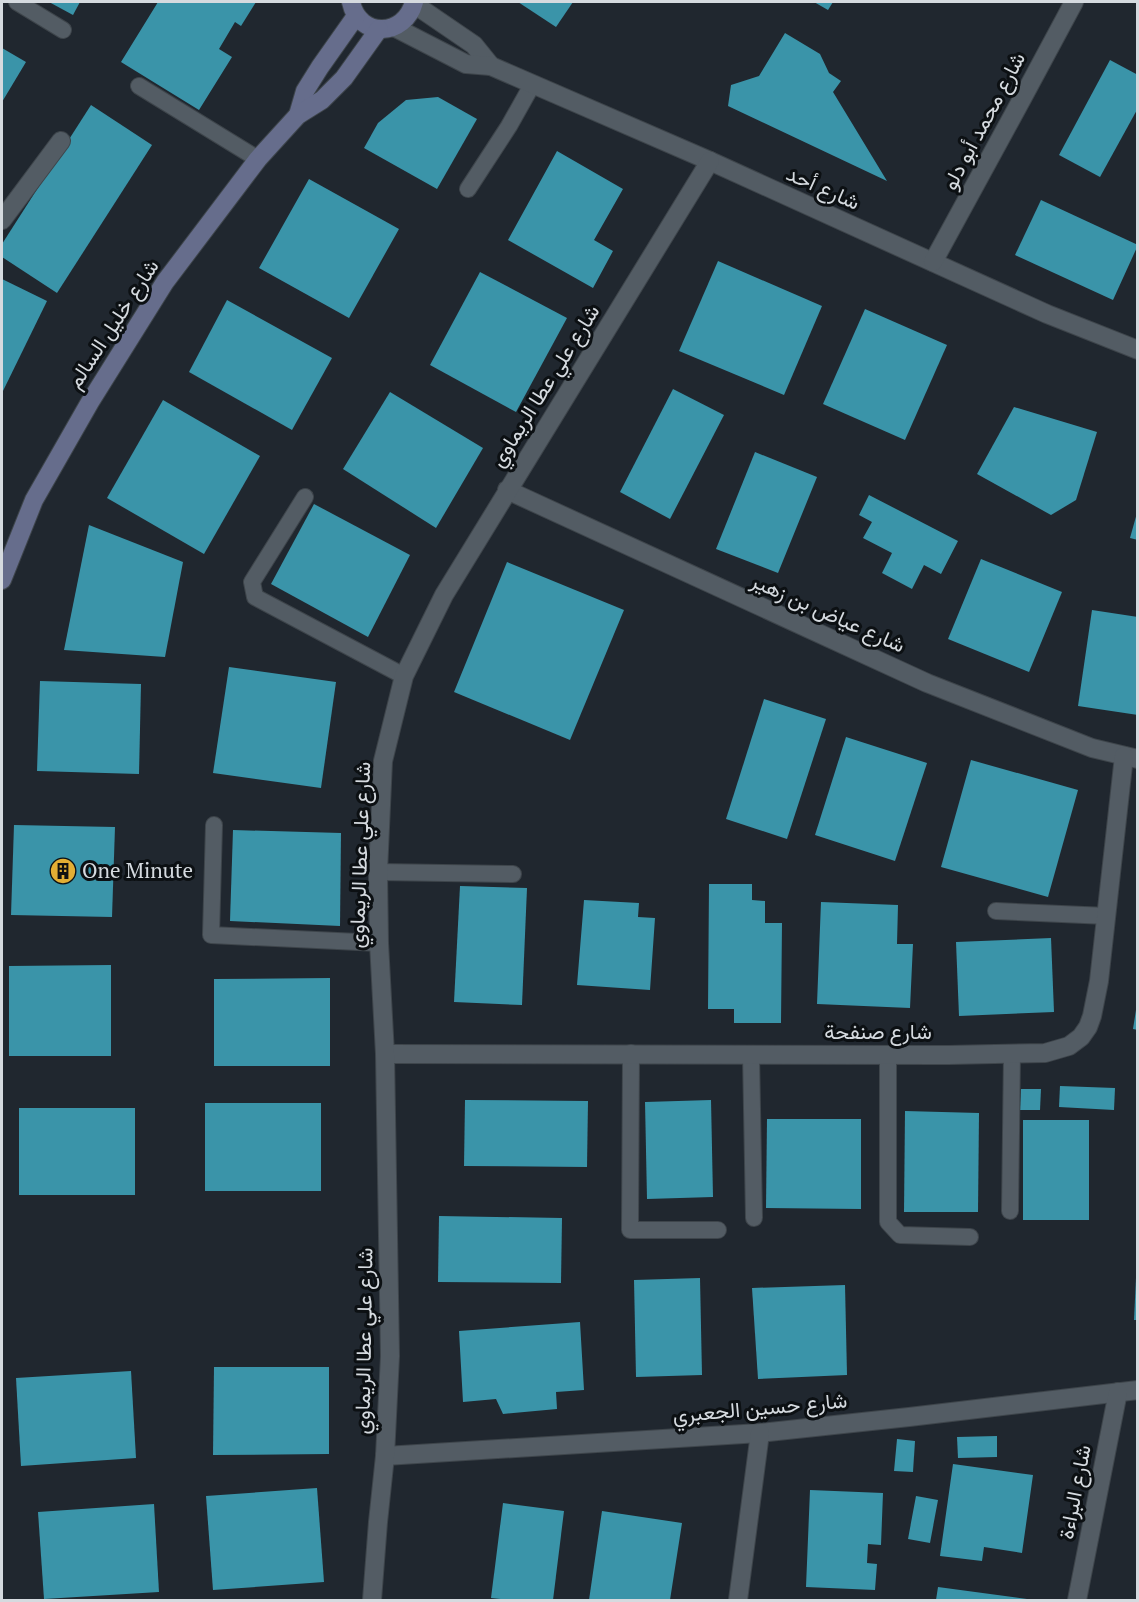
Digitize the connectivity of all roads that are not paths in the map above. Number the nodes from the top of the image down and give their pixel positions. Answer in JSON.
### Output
{"nodes":[{"id":1,"x":17,"y":2,"type":"edge"},
{"id":2,"x":1074,"y":2,"type":"edge"},
{"id":3,"x":414,"y":3,"type":"edge"},
{"id":4,"x":350,"y":6,"type":"edge"},
{"id":5,"x":387,"y":28,"type":"junction"},
{"id":6,"x":63,"y":30,"type":"dead end"},
{"id":7,"x":491,"y":66,"type":"junction"},
{"id":8,"x":532,"y":85,"type":"junction"},
{"id":9,"x":139,"y":86,"type":"dead end"},
{"id":10,"x":298,"y":115,"type":"junction"},
{"id":11,"x":61,"y":141,"type":"dead end"},
{"id":12,"x":258,"y":159,"type":"junction"},
{"id":13,"x":710,"y":161,"type":"junction"},
{"id":14,"x":468,"y":189,"type":"dead end"},
{"id":15,"x":2,"y":220,"type":"edge"},
{"id":16,"x":933,"y":262,"type":"junction"},
{"id":17,"x":1137,"y":350,"type":"edge"},
{"id":18,"x":507,"y":490,"type":"junction"},
{"id":19,"x":305,"y":497,"type":"dead end"},
{"id":20,"x":2,"y":580,"type":"edge"},
{"id":21,"x":404,"y":676,"type":"junction"},
{"id":22,"x":1131,"y":757,"type":"edge"},
{"id":23,"x":214,"y":825,"type":"dead end"},
{"id":24,"x":378,"y":872,"type":"junction"},
{"id":25,"x":513,"y":874,"type":"dead end"},
{"id":26,"x":996,"y":911,"type":"dead end"},
{"id":27,"x":1107,"y":916,"type":"junction"},
{"id":28,"x":379,"y":943,"type":"junction"},
{"id":29,"x":632,"y":1053,"type":"junction"},
{"id":30,"x":1012,"y":1053,"type":"junction"},
{"id":31,"x":385,"y":1054,"type":"junction"},
{"id":32,"x":751,"y":1054,"type":"junction"},
{"id":33,"x":888,"y":1054,"type":"junction"},
{"id":34,"x":1010,"y":1211,"type":"dead end"},
{"id":35,"x":754,"y":1218,"type":"dead end"},
{"id":36,"x":718,"y":1230,"type":"dead end"},
{"id":37,"x":970,"y":1237,"type":"dead end"},
{"id":38,"x":1137,"y":1390,"type":"edge"},
{"id":39,"x":1118,"y":1392,"type":"junction"},
{"id":40,"x":760,"y":1433,"type":"junction"},
{"id":41,"x":386,"y":1456,"type":"junction"},
{"id":42,"x":372,"y":1600,"type":"edge"},
{"id":43,"x":738,"y":1600,"type":"edge"},
{"id":44,"x":1077,"y":1600,"type":"edge"}],
"edges":[{"from":1,"to":6,"type":"lane"},
{"from":2,"to":16,"type":"street","name":"شارع محمد أبو دلو"},
{"from":3,"to":5,"type":"street","name":"شارع خليل السالم"},
{"from":3,"to":7,"type":"street","name":"شارع أحد"},
{"from":4,"to":5,"type":"street"},
{"from":4,"to":10,"type":"street","name":"شارع خليل السالم"},
{"from":5,"to":7,"type":"street","name":"شارع أحد"},
{"from":5,"to":10,"type":"street","name":"شارع خليل السالم"},
{"from":7,"to":8,"type":"street","name":"شارع أحد"},
{"from":8,"to":13,"type":"street","name":"شارع أحد"},
{"from":8,"to":14,"type":"lane"},
{"from":9,"to":12,"type":"lane"},
{"from":10,"to":12,"type":"street","name":"شارع خليل السالم"},
{"from":11,"to":15,"type":"street"},
{"from":12,"to":20,"type":"street","name":"شارع خليل السالم"},
{"from":13,"to":16,"type":"street","name":"شارع أحد"},
{"from":13,"to":18,"type":"street","name":"شارع علي عطا الريماوي"},
{"from":16,"to":17,"type":"street","name":"شارع أحد"},
{"from":18,"to":21,"type":"street","name":"شارع علي عطا الريماوي"},
{"from":18,"to":22,"type":"street","name":"شارع عياض بن زهير"},
{"from":19,"to":21,"type":"lane"},
{"from":21,"to":24,"type":"street","name":"شارع علي عطا الريماوي"},
{"from":22,"to":27,"type":"street","name":"شارع صنفحة"},
{"from":23,"to":28,"type":"lane"},
{"from":24,"to":25,"type":"lane"},
{"from":24,"to":28,"type":"street","name":"شارع علي عطا الريماوي"},
{"from":26,"to":27,"type":"lane"},
{"from":27,"to":30,"type":"street","name":"شارع صنفحة"},
{"from":28,"to":31,"type":"street","name":"شارع علي عطا الريماوي"},
{"from":29,"to":31,"type":"street","name":"شارع صنفحة"},
{"from":29,"to":32,"type":"street","name":"شارع صنفحة"},
{"from":29,"to":36,"type":"lane"},
{"from":30,"to":33,"type":"street","name":"شارع صنفحة"},
{"from":30,"to":34,"type":"lane"},
{"from":31,"to":41,"type":"street","name":"شارع علي عطا الريماوي"},
{"from":32,"to":33,"type":"street","name":"شارع صنفحة"},
{"from":32,"to":35,"type":"lane"},
{"from":33,"to":37,"type":"lane"},
{"from":38,"to":39,"type":"street","name":"شارع حسين الجعبري"},
{"from":39,"to":40,"type":"street","name":"شارع حسين الجعبري"},
{"from":39,"to":44,"type":"street","name":"شارع البراءة"},
{"from":40,"to":41,"type":"street","name":"شارع حسين الجعبري"},
{"from":40,"to":43,"type":"street"},
{"from":41,"to":42,"type":"street","name":"شارع علي عطا الريماوي"}]}
